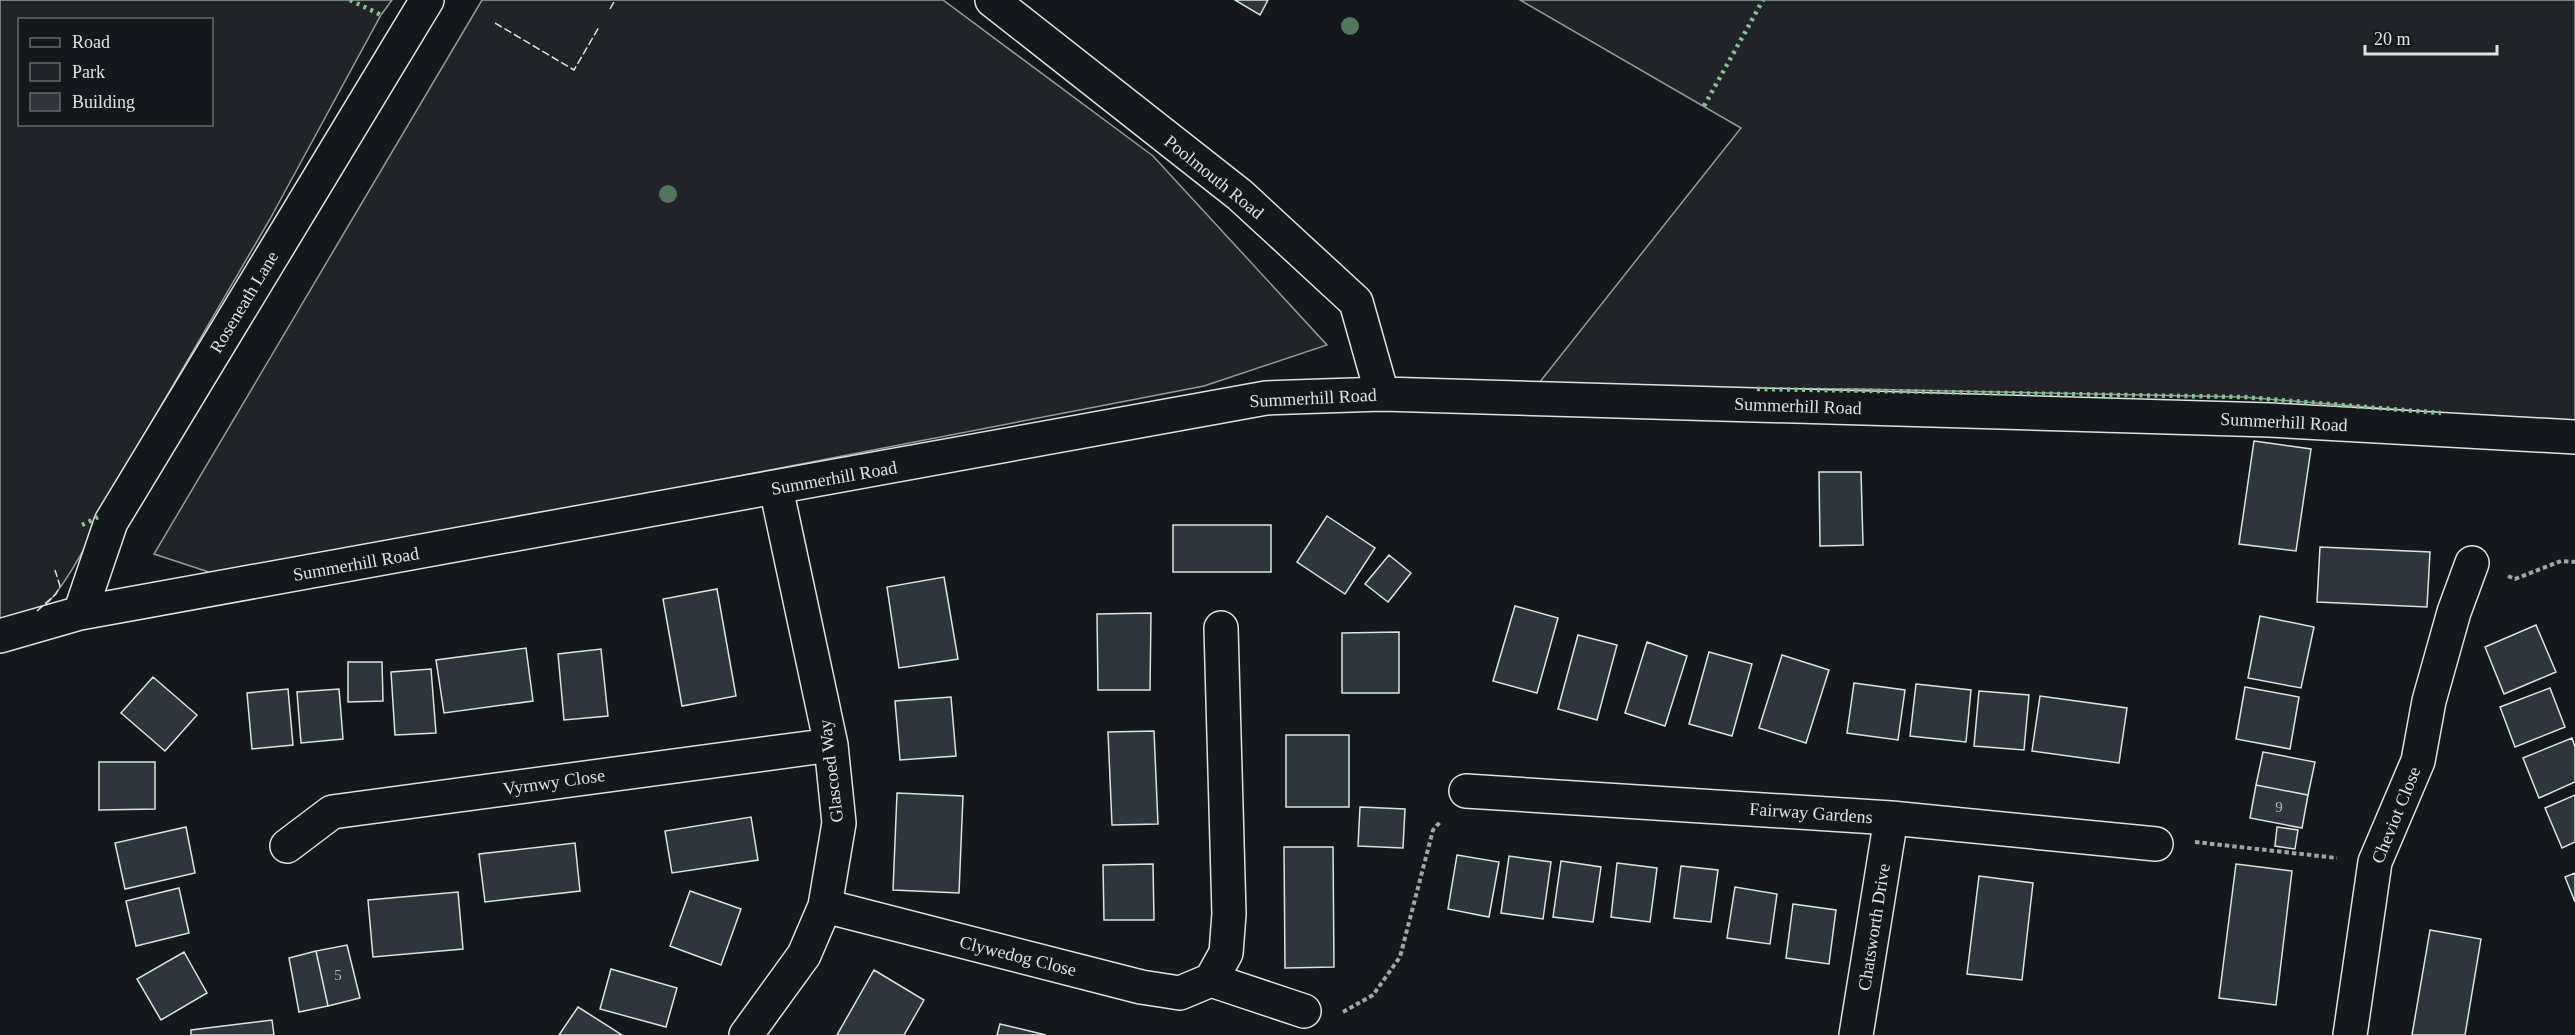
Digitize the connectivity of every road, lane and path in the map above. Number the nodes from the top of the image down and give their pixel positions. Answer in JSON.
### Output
{"nodes":[{"id":1,"x":427,"y":0,"type":"edge"},
{"id":2,"x":992,"y":0,"type":"edge"},
{"id":3,"x":1382,"y":394,"type":"junction"},
{"id":4,"x":2575,"y":437,"type":"edge"},
{"id":5,"x":776,"y":488,"type":"junction"},
{"id":6,"x":2472,"y":562,"type":"joint"},
{"id":7,"x":2575,"y":562,"type":"edge"},
{"id":8,"x":80,"y":613,"type":"junction"},
{"id":9,"x":1221,"y":628,"type":"dead end"},
{"id":10,"x":0,"y":636,"type":"edge"},
{"id":11,"x":831,"y":745,"type":"junction"},
{"id":12,"x":1466,"y":791,"type":"joint"},
{"id":13,"x":1891,"y":818,"type":"junction"},
{"id":14,"x":2156,"y":844,"type":"joint"},
{"id":15,"x":287,"y":846,"type":"dead end"},
{"id":16,"x":2375,"y":862,"type":"junction"},
{"id":17,"x":825,"y":906,"type":"junction"},
{"id":18,"x":1211,"y":980,"type":"junction"},
{"id":19,"x":1304,"y":1011,"type":"joint"},
{"id":20,"x":746,"y":1035,"type":"edge"},
{"id":21,"x":1856,"y":1035,"type":"edge"},
{"id":22,"x":2350,"y":1035,"type":"edge"}],
"edges":[{"from":1,"to":8,"type":"street","name":"Roseneath Lane"},
{"from":2,"to":3,"type":"street","name":"Poolmouth Road"},
{"from":3,"to":4,"type":"street","name":"Summerhill Road"},
{"from":3,"to":5,"type":"street","name":"Summerhill Road"},
{"from":5,"to":8,"type":"street","name":"Summerhill Road"},
{"from":5,"to":11,"type":"street","name":"Glascoed Way"},
{"from":6,"to":7,"type":"path"},
{"from":6,"to":16,"type":"street","name":"Cheviot Close"},
{"from":8,"to":10,"type":"street","name":"Summerhill Road"},
{"from":9,"to":18,"type":"street"},
{"from":11,"to":15,"type":"street","name":"Vyrnwy Close"},
{"from":11,"to":17,"type":"street","name":"Glascoed Way"},
{"from":12,"to":13,"type":"street","name":"Fairway Gardens"},
{"from":12,"to":19,"type":"path"},
{"from":13,"to":14,"type":"street","name":"Fairway Gardens"},
{"from":13,"to":21,"type":"street","name":"Chatsworth Drive"},
{"from":14,"to":16,"type":"path"},
{"from":16,"to":22,"type":"street","name":"Cheviot Close"},
{"from":17,"to":18,"type":"street","name":"Clywedog Close"},
{"from":17,"to":20,"type":"street","name":"Glascoed Way"},
{"from":18,"to":19,"type":"street"}]}
